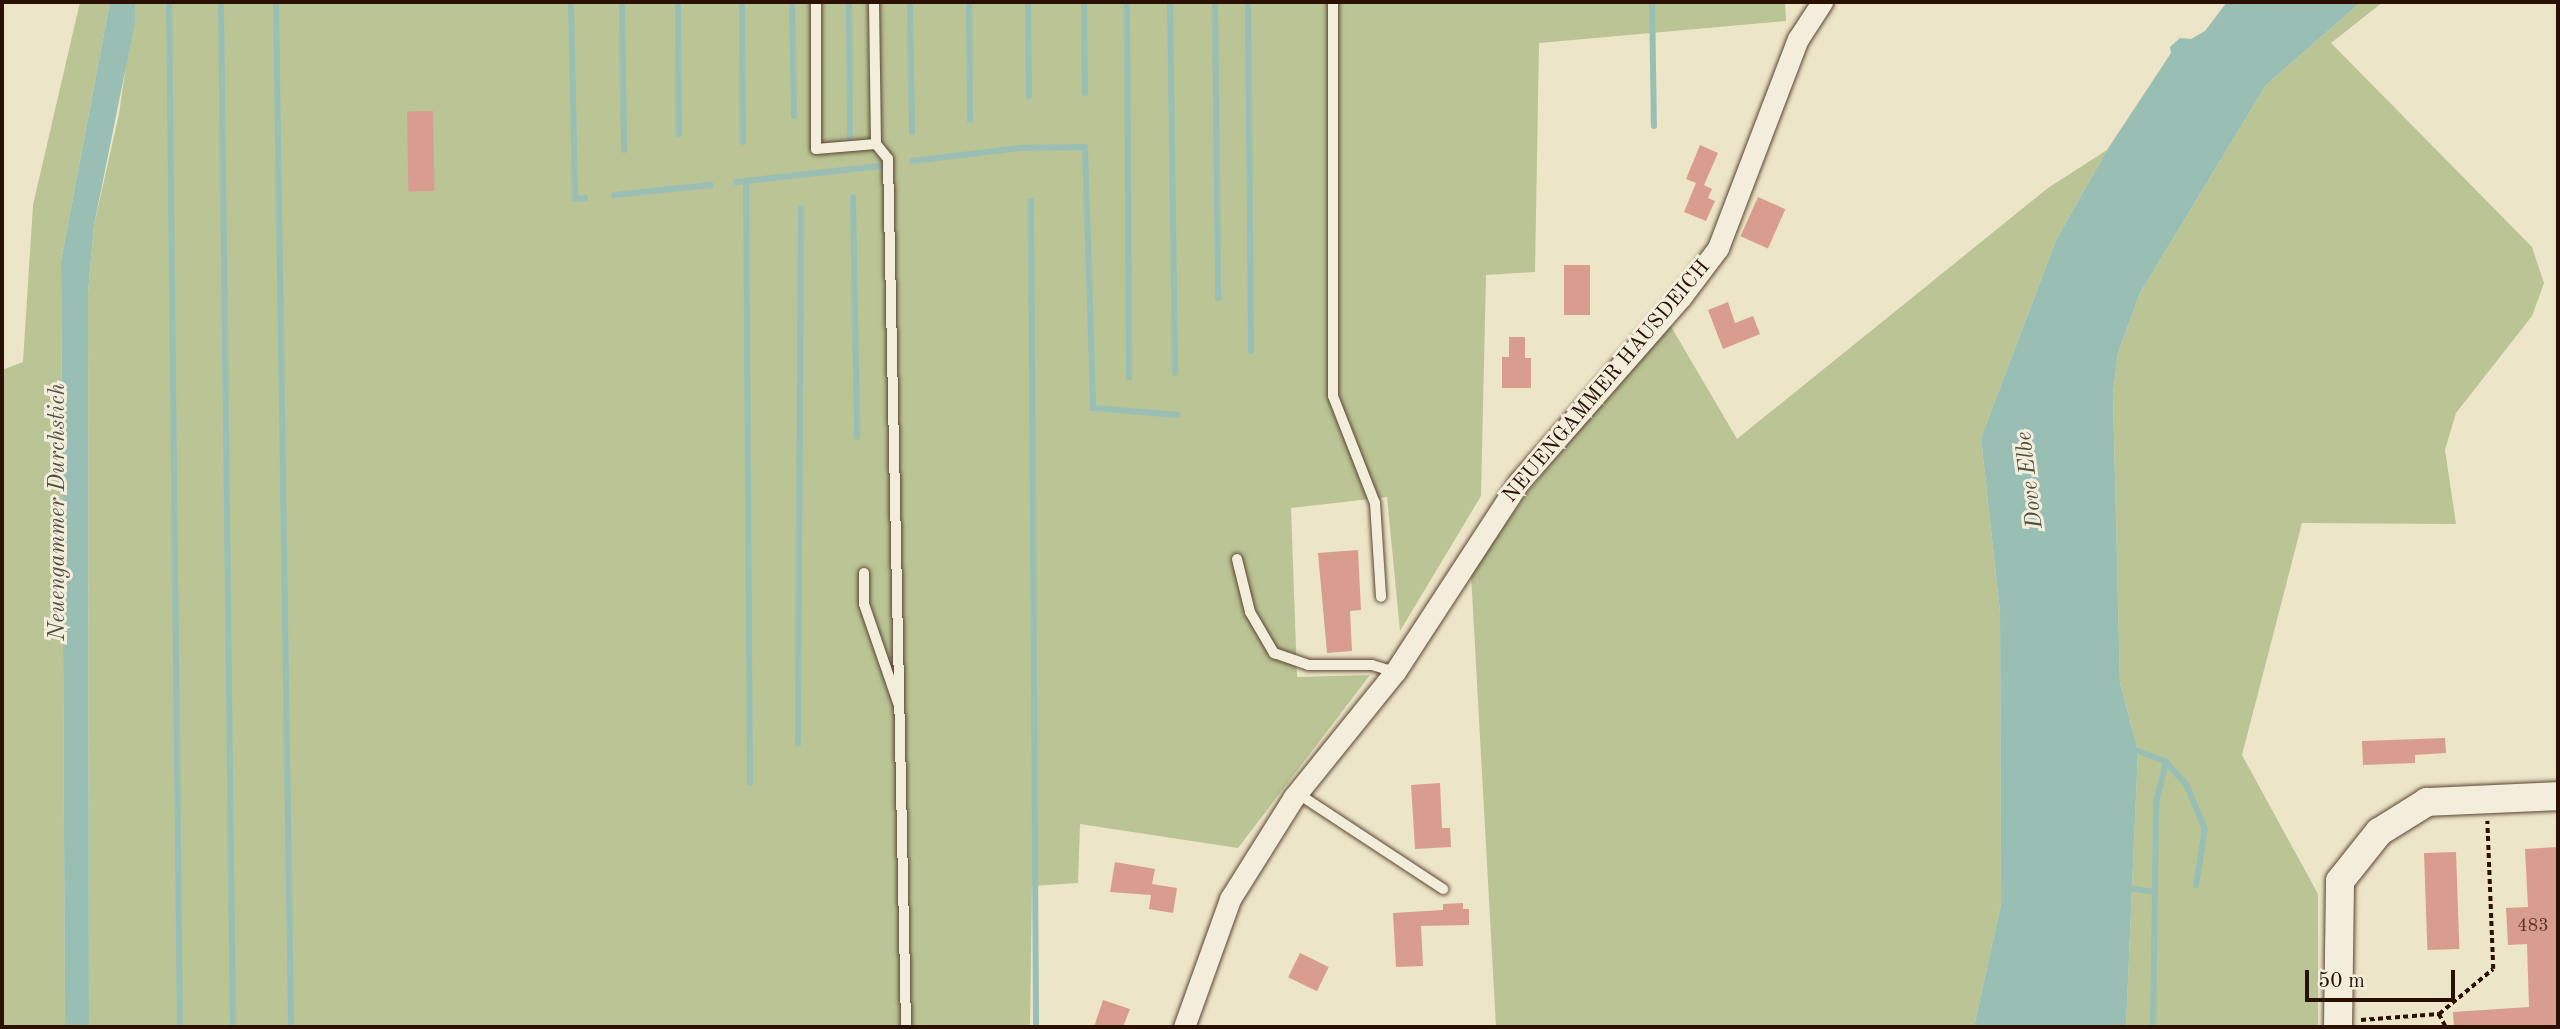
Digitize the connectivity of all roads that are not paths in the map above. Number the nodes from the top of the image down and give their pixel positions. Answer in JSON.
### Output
{"nodes":[{"id":1,"x":816,"y":2,"type":"edge"},
{"id":2,"x":874,"y":2,"type":"edge"},
{"id":3,"x":1333,"y":2,"type":"edge"},
{"id":4,"x":1822,"y":2,"type":"edge"},
{"id":5,"x":876,"y":144,"type":"junction"},
{"id":6,"x":1237,"y":559,"type":"dead end"},
{"id":7,"x":864,"y":573,"type":"dead end"},
{"id":8,"x":1381,"y":597,"type":"dead end"},
{"id":9,"x":1395,"y":672,"type":"junction"},
{"id":10,"x":901,"y":712,"type":"junction"},
{"id":11,"x":1297,"y":793,"type":"junction"},
{"id":12,"x":2558,"y":796,"type":"edge"},
{"id":13,"x":1443,"y":889,"type":"dead end"},
{"id":14,"x":2338,"y":1024,"type":"edge"},
{"id":15,"x":906,"y":1027,"type":"edge"},
{"id":16,"x":1184,"y":1027,"type":"edge"}],
"edges":[{"from":1,"to":5,"type":"lane"},
{"from":2,"to":5,"type":"lane"},
{"from":3,"to":8,"type":"lane"},
{"from":4,"to":9,"type":"street","name":"NEUENGAMMER HAUSDEICH"},
{"from":5,"to":10,"type":"lane"},
{"from":6,"to":9,"type":"lane"},
{"from":7,"to":10,"type":"lane"},
{"from":9,"to":11,"type":"street","name":"NEUENGAMMER HAUSDEICH"},
{"from":10,"to":15,"type":"lane"},
{"from":11,"to":13,"type":"lane"},
{"from":11,"to":16,"type":"street","name":"NEUENGAMMER HAUSDEICH"},
{"from":12,"to":14,"type":"street"}]}
